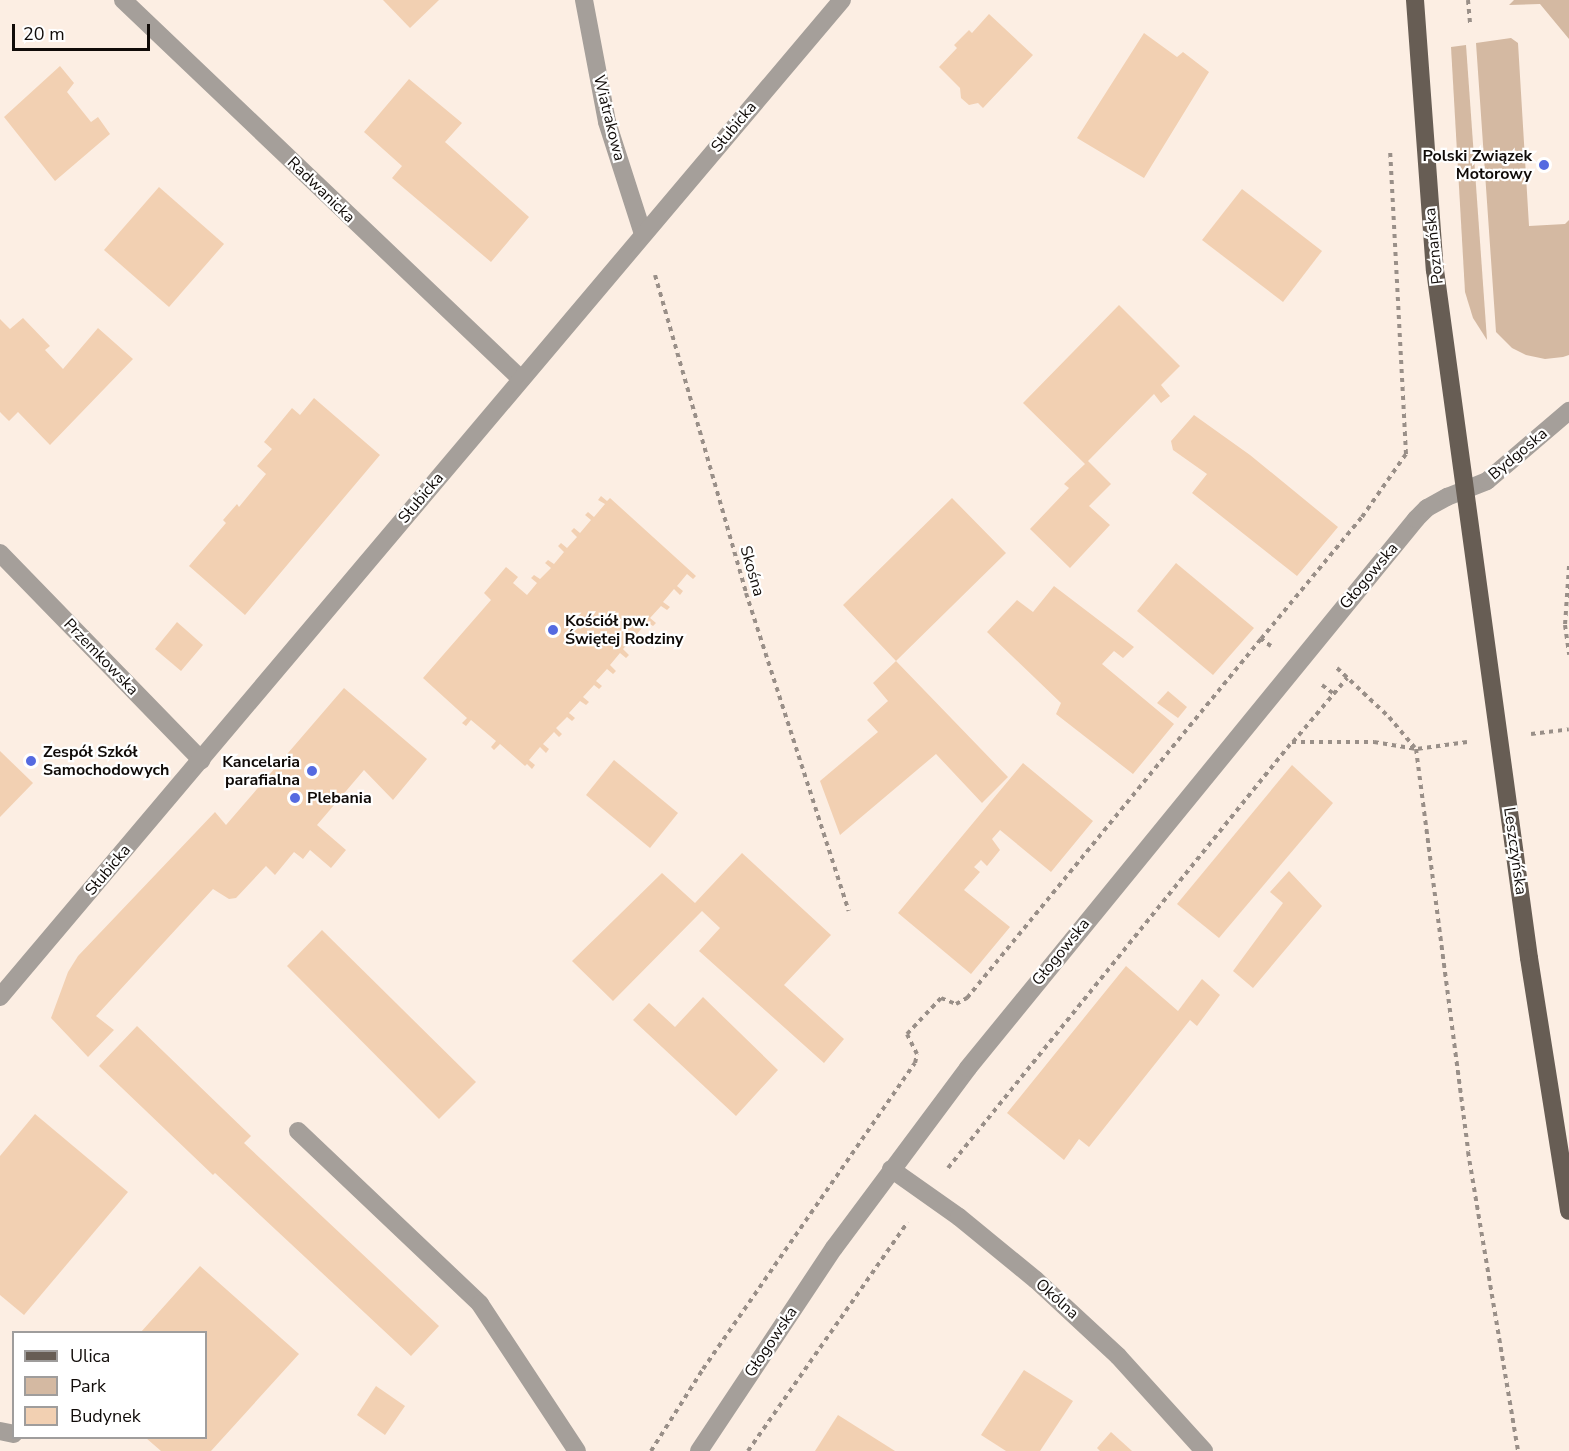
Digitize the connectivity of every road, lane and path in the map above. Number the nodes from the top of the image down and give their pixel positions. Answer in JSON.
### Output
{"nodes":[{"id":1,"x":123,"y":0,"type":"edge"},
{"id":2,"x":584,"y":0,"type":"edge"},
{"id":3,"x":842,"y":0,"type":"edge"},
{"id":4,"x":1415,"y":0,"type":"edge"},
{"id":5,"x":1468,"y":0,"type":"edge"},
{"id":6,"x":1470,"y":23,"type":"dead end"},
{"id":7,"x":1389,"y":144,"type":"dead end"},
{"id":8,"x":643,"y":234,"type":"junction"},
{"id":9,"x":521,"y":378,"type":"junction"},
{"id":10,"x":1569,"y":411,"type":"edge"},
{"id":11,"x":1464,"y":490,"type":"junction"},
{"id":12,"x":0,"y":554,"type":"edge"},
{"id":13,"x":1569,"y":566,"type":"edge"},
{"id":14,"x":1261,"y":639,"type":"junction"},
{"id":15,"x":1312,"y":645,"type":"junction"},
{"id":16,"x":1569,"y":655,"type":"edge"},
{"id":17,"x":1295,"y":665,"type":"junction"},
{"id":18,"x":1347,"y":678,"type":"junction"},
{"id":19,"x":1334,"y":694,"type":"junction"},
{"id":20,"x":1569,"y":729,"type":"edge"},
{"id":21,"x":1500,"y":738,"type":"junction"},
{"id":22,"x":1292,"y":742,"type":"junction"},
{"id":23,"x":1416,"y":749,"type":"junction"},
{"id":24,"x":201,"y":760,"type":"junction"},
{"id":25,"x":849,"y":911,"type":"dead end"},
{"id":26,"x":0,"y":997,"type":"edge"},
{"id":27,"x":298,"y":1131,"type":"dead end"},
{"id":28,"x":891,"y":1168,"type":"junction"},
{"id":29,"x":927,"y":1194,"type":"junction"},
{"id":30,"x":1569,"y":1211,"type":"edge"},
{"id":31,"x":577,"y":1451,"type":"edge"},
{"id":32,"x":651,"y":1451,"type":"edge"},
{"id":33,"x":699,"y":1451,"type":"edge"},
{"id":34,"x":748,"y":1451,"type":"edge"},
{"id":35,"x":1204,"y":1451,"type":"edge"},
{"id":36,"x":1518,"y":1451,"type":"edge"}],
"edges":[{"from":1,"to":9,"type":"street","name":"Radwanicka"},
{"from":2,"to":8,"type":"street","name":"Wiatrakowa"},
{"from":3,"to":8,"type":"street","name":"Słubicka"},
{"from":4,"to":11,"type":"main road","name":"Poznańska"},
{"from":5,"to":6,"type":"path"},
{"from":7,"to":14,"type":"path"},
{"from":8,"to":9,"type":"street","name":"Słubicka"},
{"from":8,"to":25,"type":"path","name":"Skośna"},
{"from":9,"to":24,"type":"street","name":"Słubicka"},
{"from":10,"to":11,"type":"street","name":"Bydgoska"},
{"from":11,"to":15,"type":"street","name":"Głogowska"},
{"from":11,"to":21,"type":"main road","name":"Leszczyńska"},
{"from":12,"to":24,"type":"street","name":"Przemkowska"},
{"from":13,"to":16,"type":"path"},
{"from":14,"to":17,"type":"path"},
{"from":14,"to":32,"type":"path"},
{"from":15,"to":17,"type":"street","name":"Głogowska"},
{"from":15,"to":18,"type":"path"},
{"from":17,"to":19,"type":"path"},
{"from":17,"to":28,"type":"street","name":"Głogowska"},
{"from":18,"to":19,"type":"path"},
{"from":18,"to":23,"type":"path"},
{"from":19,"to":22,"type":"path"},
{"from":20,"to":21,"type":"path"},
{"from":21,"to":23,"type":"path"},
{"from":21,"to":30,"type":"main road","name":"Leszczyńska"},
{"from":22,"to":23,"type":"path"},
{"from":22,"to":29,"type":"path"},
{"from":23,"to":36,"type":"path"},
{"from":24,"to":26,"type":"street","name":"Słubicka"},
{"from":27,"to":31,"type":"street"},
{"from":28,"to":29,"type":"street","name":"Okólna"},
{"from":28,"to":33,"type":"street","name":"Głogowska"},
{"from":29,"to":34,"type":"path"},
{"from":29,"to":35,"type":"street","name":"Okólna"}]}
